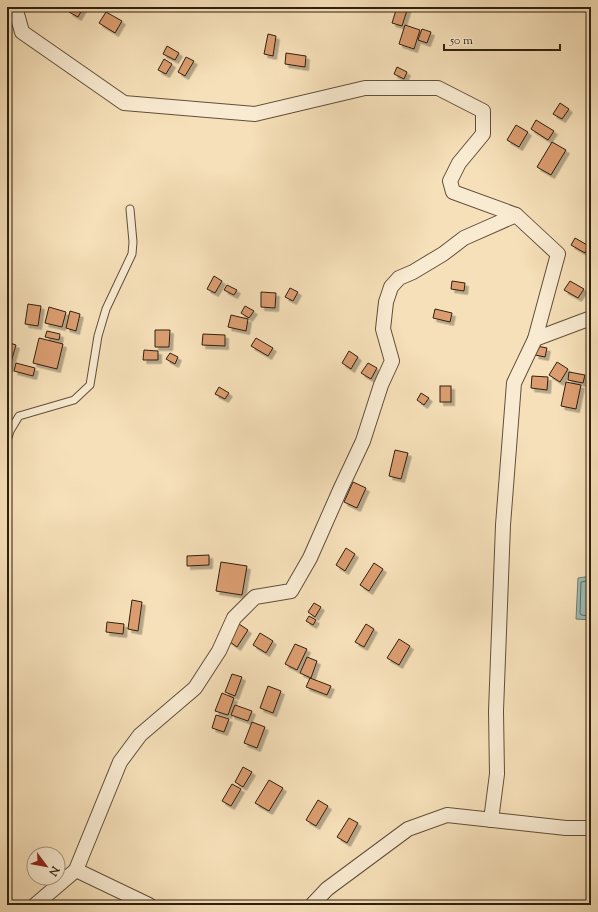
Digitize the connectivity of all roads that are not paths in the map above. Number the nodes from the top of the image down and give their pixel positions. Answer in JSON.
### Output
{"nodes":[{"id":1,"x":15,"y":7,"type":"edge"},
{"id":2,"x":130,"y":209,"type":"dead end"},
{"id":3,"x":516,"y":215,"type":"junction"},
{"id":4,"x":591,"y":318,"type":"edge"},
{"id":5,"x":535,"y":339,"type":"junction"},
{"id":6,"x":7,"y":441,"type":"edge"},
{"id":7,"x":491,"y":820,"type":"junction"},
{"id":8,"x":591,"y":828,"type":"edge"},
{"id":9,"x":76,"y":870,"type":"junction"},
{"id":10,"x":35,"y":905,"type":"edge"},
{"id":11,"x":149,"y":905,"type":"edge"},
{"id":12,"x":312,"y":905,"type":"edge"}],
"edges":[{"from":1,"to":3,"type":"street"},
{"from":2,"to":6,"type":"lane"},
{"from":3,"to":5,"type":"street"},
{"from":3,"to":9,"type":"street"},
{"from":4,"to":5,"type":"street"},
{"from":5,"to":7,"type":"street"},
{"from":7,"to":8,"type":"street"},
{"from":7,"to":12,"type":"street"},
{"from":9,"to":10,"type":"street"},
{"from":9,"to":11,"type":"street"}]}
